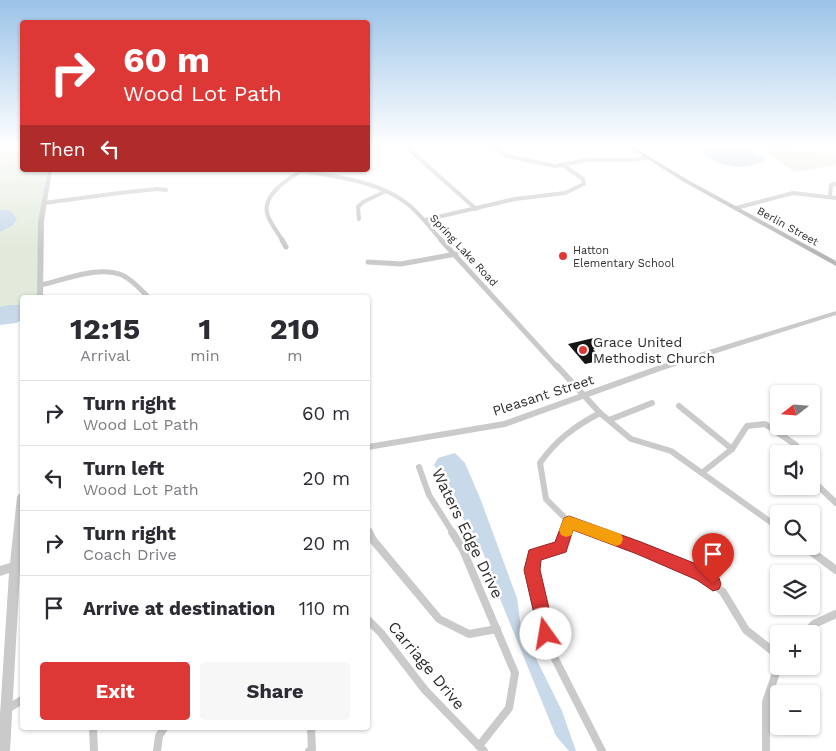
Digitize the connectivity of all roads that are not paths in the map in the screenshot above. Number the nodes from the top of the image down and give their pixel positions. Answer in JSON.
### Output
{"nodes":[{"id":1,"x":48,"y":180,"type":"edge"},
{"id":2,"x":288,"y":180,"type":"edge"},
{"id":3,"x":351,"y":180,"type":"edge"},
{"id":4,"x":443,"y":180,"type":"edge"},
{"id":5,"x":583,"y":180,"type":"edge"},
{"id":6,"x":686,"y":180,"type":"edge"},
{"id":7,"x":836,"y":184,"type":"edge"},
{"id":8,"x":166,"y":190,"type":"dead end"},
{"id":9,"x":386,"y":191,"type":"junction"},
{"id":10,"x":830,"y":197,"type":"junction"},
{"id":11,"x":836,"y":198,"type":"edge"},
{"id":12,"x":44,"y":203,"type":"junction"},
{"id":13,"x":736,"y":208,"type":"junction"},
{"id":14,"x":476,"y":209,"type":"junction"},
{"id":15,"x":359,"y":218,"type":"dead end"},
{"id":16,"x":425,"y":220,"type":"junction"},
{"id":17,"x":286,"y":247,"type":"dead end"},
{"id":18,"x":456,"y":254,"type":"junction"},
{"id":19,"x":368,"y":262,"type":"dead end"},
{"id":20,"x":836,"y":264,"type":"edge"},
{"id":21,"x":41,"y":285,"type":"junction"},
{"id":22,"x":40,"y":295,"type":"edge"},
{"id":23,"x":145,"y":295,"type":"edge"},
{"id":24,"x":836,"y":313,"type":"edge"},
{"id":25,"x":585,"y":397,"type":"junction"},
{"id":26,"x":652,"y":403,"type":"dead end"},
{"id":27,"x":679,"y":406,"type":"dead end"},
{"id":28,"x":600,"y":413,"type":"junction"},
{"id":29,"x":608,"y":420,"type":"junction"},
{"id":30,"x":796,"y":445,"type":"edge"},
{"id":31,"x":370,"y":447,"type":"edge"},
{"id":32,"x":732,"y":449,"type":"junction"},
{"id":33,"x":419,"y":467,"type":"dead end"},
{"id":34,"x":703,"y":472,"type":"junction"},
{"id":35,"x":820,"y":488,"type":"edge"},
{"id":36,"x":836,"y":503,"type":"edge"},
{"id":37,"x":770,"y":521,"type":"edge"},
{"id":38,"x":569,"y":522,"type":"junction"},
{"id":39,"x":370,"y":535,"type":"edge"},
{"id":40,"x":20,"y":542,"type":"edge"},
{"id":41,"x":816,"y":555,"type":"edge"},
{"id":42,"x":19,"y":565,"type":"edge"},
{"id":43,"x":836,"y":570,"type":"edge"},
{"id":44,"x":0,"y":571,"type":"edge"},
{"id":45,"x":836,"y":614,"type":"edge"},
{"id":46,"x":370,"y":622,"type":"edge"},
{"id":47,"x":813,"y":625,"type":"edge"},
{"id":48,"x":497,"y":629,"type":"junction"},
{"id":49,"x":770,"y":649,"type":"edge"},
{"id":50,"x":775,"y":675,"type":"edge"},
{"id":51,"x":20,"y":701,"type":"edge"},
{"id":52,"x":5,"y":710,"type":"junction"},
{"id":53,"x":93,"y":730,"type":"edge"},
{"id":54,"x":163,"y":730,"type":"edge"},
{"id":55,"x":311,"y":730,"type":"edge"},
{"id":56,"x":481,"y":749,"type":"edge"},
{"id":57,"x":312,"y":750,"type":"edge"},
{"id":58,"x":4,"y":751,"type":"edge"},
{"id":59,"x":94,"y":751,"type":"edge"},
{"id":60,"x":158,"y":751,"type":"edge"},
{"id":61,"x":602,"y":751,"type":"edge"},
{"id":62,"x":766,"y":751,"type":"edge"}],
"edges":[{"from":1,"to":12,"type":"street"},
{"from":2,"to":17,"type":"street"},
{"from":3,"to":9,"type":"street","name":"Spring Lake Road"},
{"from":4,"to":14,"type":"street"},
{"from":5,"to":14,"type":"street"},
{"from":6,"to":13,"type":"main road","name":"Berlin Street"},
{"from":7,"to":10,"type":"street"},
{"from":8,"to":12,"type":"street"},
{"from":9,"to":15,"type":"street"},
{"from":9,"to":16,"type":"street","name":"Spring Lake Road"},
{"from":10,"to":11,"type":"street"},
{"from":10,"to":13,"type":"street"},
{"from":12,"to":21,"type":"street"},
{"from":13,"to":20,"type":"main road","name":"Berlin Street"},
{"from":14,"to":16,"type":"street"},
{"from":16,"to":18,"type":"street","name":"Spring Lake Road"},
{"from":18,"to":19,"type":"street"},
{"from":18,"to":25,"type":"street","name":"Spring Lake Road"},
{"from":21,"to":22,"type":"street"},
{"from":21,"to":23,"type":"street"},
{"from":24,"to":25,"type":"street","name":"Pleasant Street"},
{"from":25,"to":28,"type":"street","name":"Spring Lake Road"},
{"from":25,"to":31,"type":"street","name":"Pleasant Street"},
{"from":26,"to":29,"type":"street"},
{"from":27,"to":32,"type":"street"},
{"from":28,"to":29,"type":"street","name":"Spring Lake Road"},
{"from":28,"to":38,"type":"street"},
{"from":29,"to":34,"type":"street","name":"Spring Lake Road"},
{"from":30,"to":32,"type":"street"},
{"from":32,"to":34,"type":"street"},
{"from":33,"to":48,"type":"street","name":"Waters Edge Drive"},
{"from":34,"to":37,"type":"street","name":"Spring Lake Road"},
{"from":35,"to":36,"type":"street"},
{"from":38,"to":49,"type":"street"},
{"from":38,"to":61,"type":"street"},
{"from":39,"to":48,"type":"street"},
{"from":40,"to":42,"type":"street"},
{"from":41,"to":43,"type":"street"},
{"from":42,"to":44,"type":"street"},
{"from":42,"to":52,"type":"street"},
{"from":45,"to":47,"type":"street"},
{"from":46,"to":56,"type":"street","name":"Carriage Drive"},
{"from":48,"to":56,"type":"street","name":"Waters Edge Drive"},
{"from":50,"to":62,"type":"street"},
{"from":51,"to":52,"type":"street"},
{"from":52,"to":58,"type":"street"},
{"from":53,"to":59,"type":"street"},
{"from":54,"to":60,"type":"street"},
{"from":55,"to":57,"type":"street"}]}
